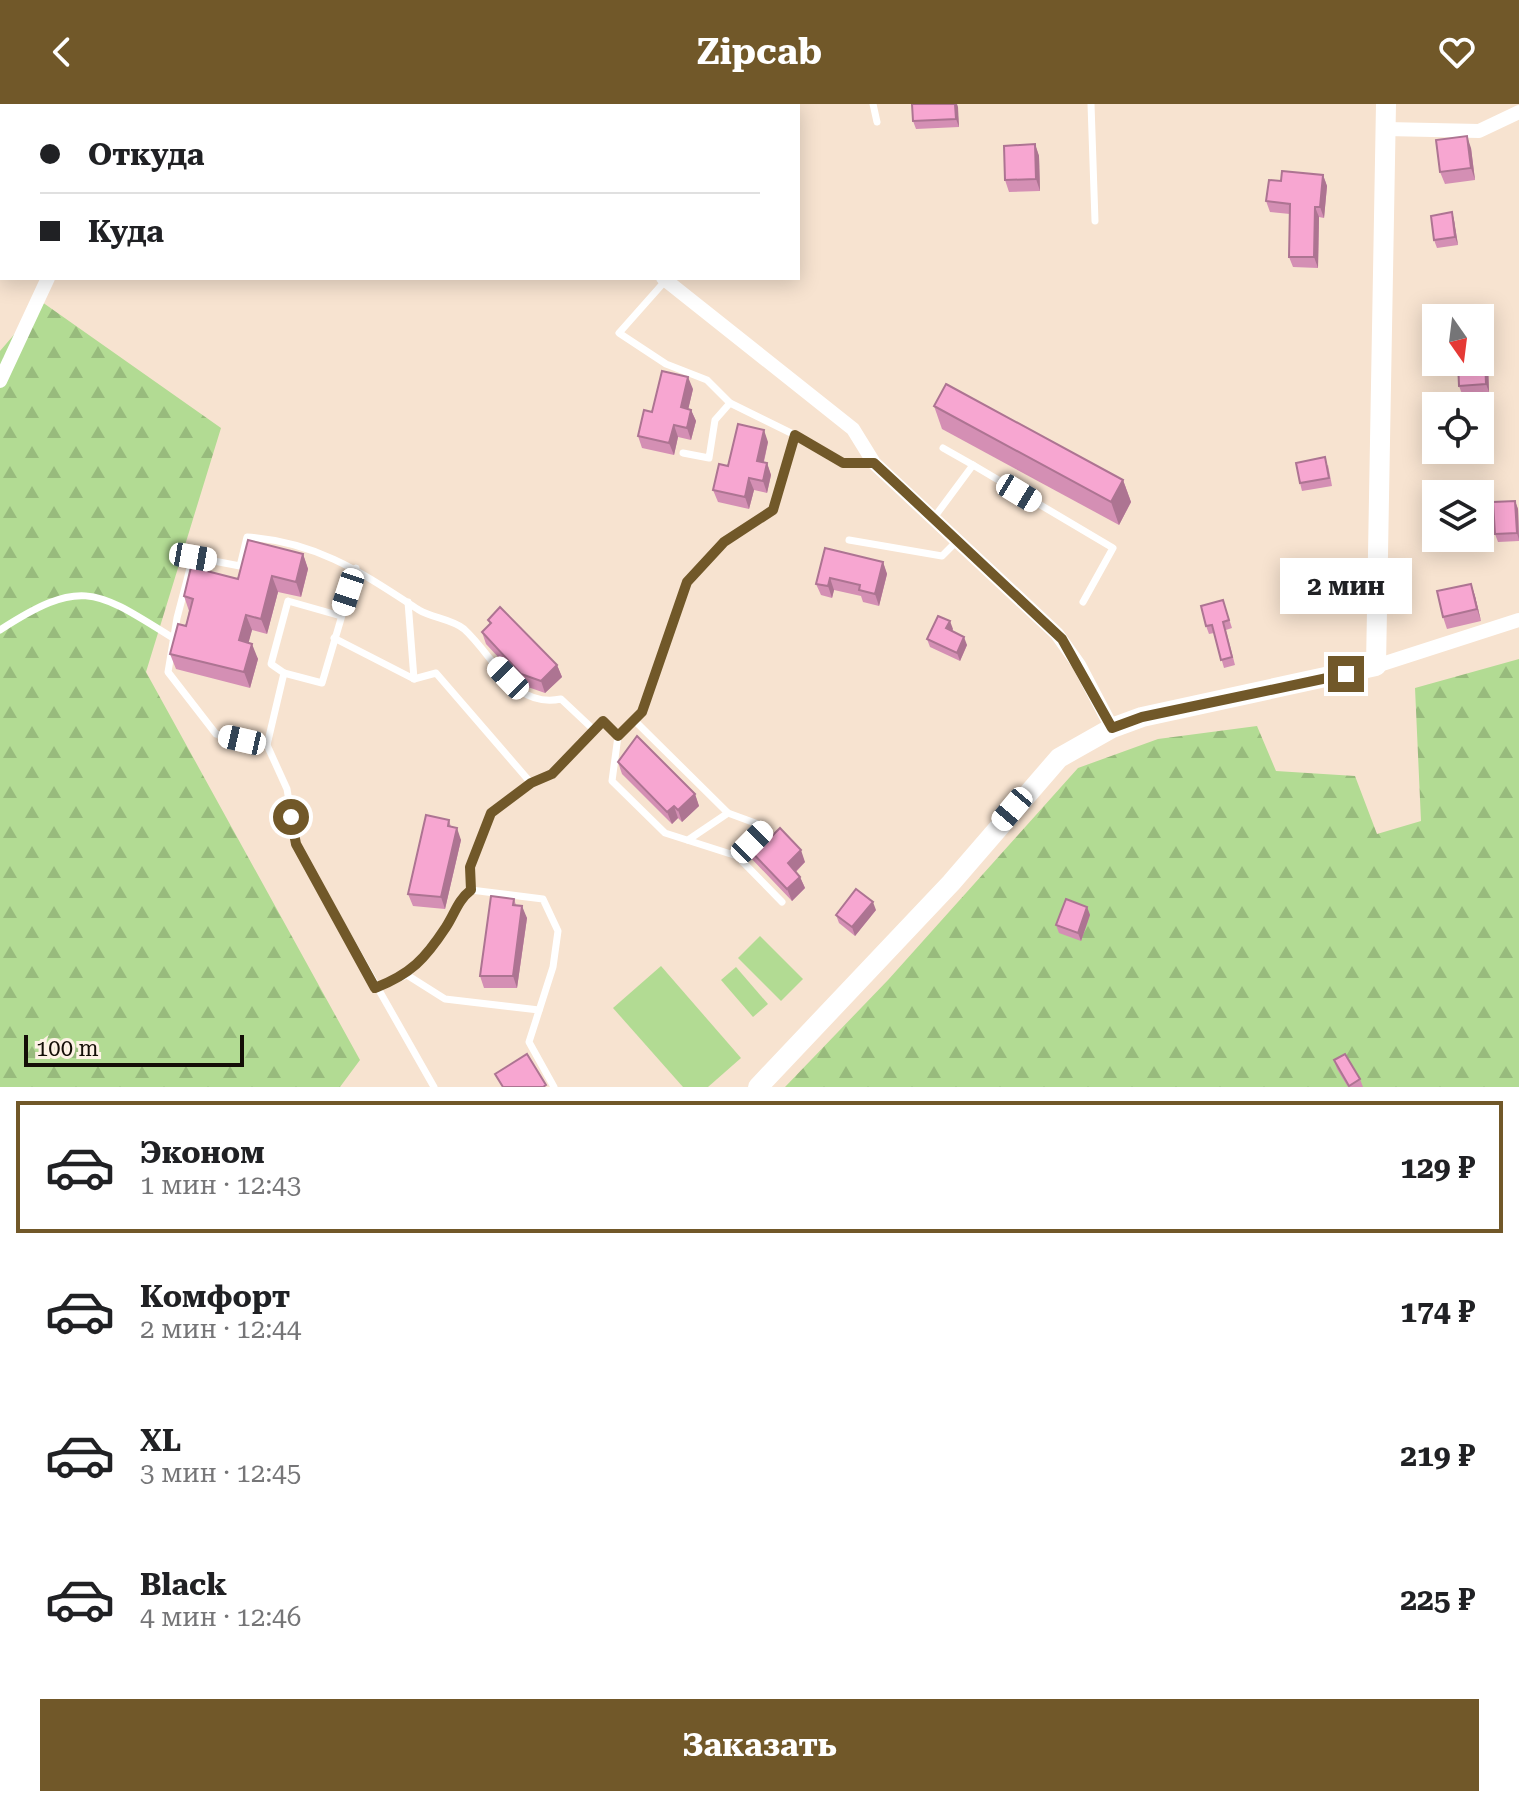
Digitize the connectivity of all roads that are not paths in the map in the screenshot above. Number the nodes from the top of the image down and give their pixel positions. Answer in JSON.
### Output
{"nodes":[{"id":1,"x":873,"y":104,"type":"edge"},
{"id":2,"x":1091,"y":104,"type":"edge"},
{"id":3,"x":1386,"y":104,"type":"edge"},
{"id":4,"x":1519,"y":112,"type":"edge"},
{"id":5,"x":877,"y":122,"type":"dead end"},
{"id":6,"x":1386,"y":129,"type":"junction"},
{"id":7,"x":1095,"y":221,"type":"dead end"},
{"id":8,"x":47,"y":280,"type":"edge"},
{"id":9,"x":664,"y":280,"type":"edge"},
{"id":10,"x":666,"y":280,"type":"edge"},
{"id":11,"x":0,"y":381,"type":"edge"},
{"id":12,"x":730,"y":403,"type":"junction"},
{"id":13,"x":795,"y":435,"type":"junction"},
{"id":14,"x":943,"y":448,"type":"dead end"},
{"id":15,"x":683,"y":453,"type":"dead end"},
{"id":16,"x":874,"y":463,"type":"junction"},
{"id":17,"x":973,"y":465,"type":"junction"},
{"id":18,"x":933,"y":519,"type":"junction"},
{"id":19,"x":849,"y":540,"type":"dead end"},
{"id":20,"x":957,"y":541,"type":"junction"},
{"id":21,"x":356,"y":568,"type":"junction"},
{"id":22,"x":408,"y":601,"type":"junction"},
{"id":23,"x":1083,"y":602,"type":"dead end"},
{"id":24,"x":341,"y":616,"type":"junction"},
{"id":25,"x":1519,"y":620,"type":"edge"},
{"id":26,"x":0,"y":630,"type":"edge"},
{"id":27,"x":173,"y":638,"type":"junction"},
{"id":28,"x":334,"y":638,"type":"junction"},
{"id":29,"x":1376,"y":666,"type":"junction"},
{"id":30,"x":284,"y":673,"type":"junction"},
{"id":31,"x":414,"y":679,"type":"junction"},
{"id":32,"x":634,"y":720,"type":"junction"},
{"id":33,"x":1112,"y":728,"type":"junction"},
{"id":34,"x":594,"y":730,"type":"junction"},
{"id":35,"x":618,"y":736,"type":"junction"},
{"id":36,"x":267,"y":745,"type":"junction"},
{"id":37,"x":531,"y":783,"type":"junction"},
{"id":38,"x":728,"y":813,"type":"junction"},
{"id":39,"x":688,"y":840,"type":"junction"},
{"id":40,"x":737,"y":856,"type":"junction"},
{"id":41,"x":471,"y":890,"type":"junction"},
{"id":42,"x":782,"y":902,"type":"dead end"},
{"id":43,"x":407,"y":975,"type":"junction"},
{"id":44,"x":375,"y":988,"type":"junction"},
{"id":45,"x":539,"y":1010,"type":"junction"},
{"id":46,"x":434,"y":1087,"type":"edge"},
{"id":47,"x":554,"y":1087,"type":"edge"},
{"id":48,"x":758,"y":1087,"type":"edge"}],
"edges":[{"from":1,"to":5,"type":"lane"},
{"from":2,"to":7,"type":"lane"},
{"from":3,"to":6,"type":"main road"},
{"from":4,"to":6,"type":"street"},
{"from":6,"to":29,"type":"main road"},
{"from":8,"to":11,"type":"street"},
{"from":9,"to":12,"type":"lane"},
{"from":10,"to":16,"type":"street"},
{"from":12,"to":13,"type":"lane"},
{"from":12,"to":15,"type":"lane"},
{"from":13,"to":16,"type":"lane"},
{"from":13,"to":32,"type":"lane"},
{"from":14,"to":17,"type":"lane"},
{"from":16,"to":18,"type":"street"},
{"from":17,"to":18,"type":"lane"},
{"from":17,"to":23,"type":"lane"},
{"from":18,"to":20,"type":"street"},
{"from":19,"to":20,"type":"lane"},
{"from":20,"to":33,"type":"street"},
{"from":21,"to":22,"type":"lane"},
{"from":21,"to":24,"type":"lane"},
{"from":21,"to":27,"type":"lane"},
{"from":22,"to":31,"type":"lane"},
{"from":22,"to":34,"type":"lane"},
{"from":24,"to":28,"type":"lane"},
{"from":24,"to":30,"type":"lane"},
{"from":25,"to":29,"type":"street"},
{"from":26,"to":27,"type":"lane"},
{"from":27,"to":36,"type":"lane"},
{"from":28,"to":30,"type":"lane"},
{"from":28,"to":31,"type":"lane"},
{"from":29,"to":33,"type":"main road"},
{"from":30,"to":36,"type":"lane"},
{"from":31,"to":37,"type":"lane"},
{"from":32,"to":35,"type":"lane"},
{"from":32,"to":38,"type":"lane"},
{"from":33,"to":48,"type":"main road"},
{"from":34,"to":35,"type":"lane"},
{"from":34,"to":37,"type":"lane"},
{"from":35,"to":39,"type":"lane"},
{"from":36,"to":44,"type":"lane"},
{"from":37,"to":41,"type":"lane"},
{"from":38,"to":39,"type":"lane"},
{"from":38,"to":40,"type":"lane"},
{"from":39,"to":40,"type":"lane"},
{"from":40,"to":42,"type":"lane"},
{"from":41,"to":43,"type":"lane"},
{"from":41,"to":45,"type":"lane"},
{"from":43,"to":44,"type":"lane"},
{"from":43,"to":45,"type":"lane"},
{"from":44,"to":46,"type":"lane"},
{"from":45,"to":47,"type":"lane"}]}
